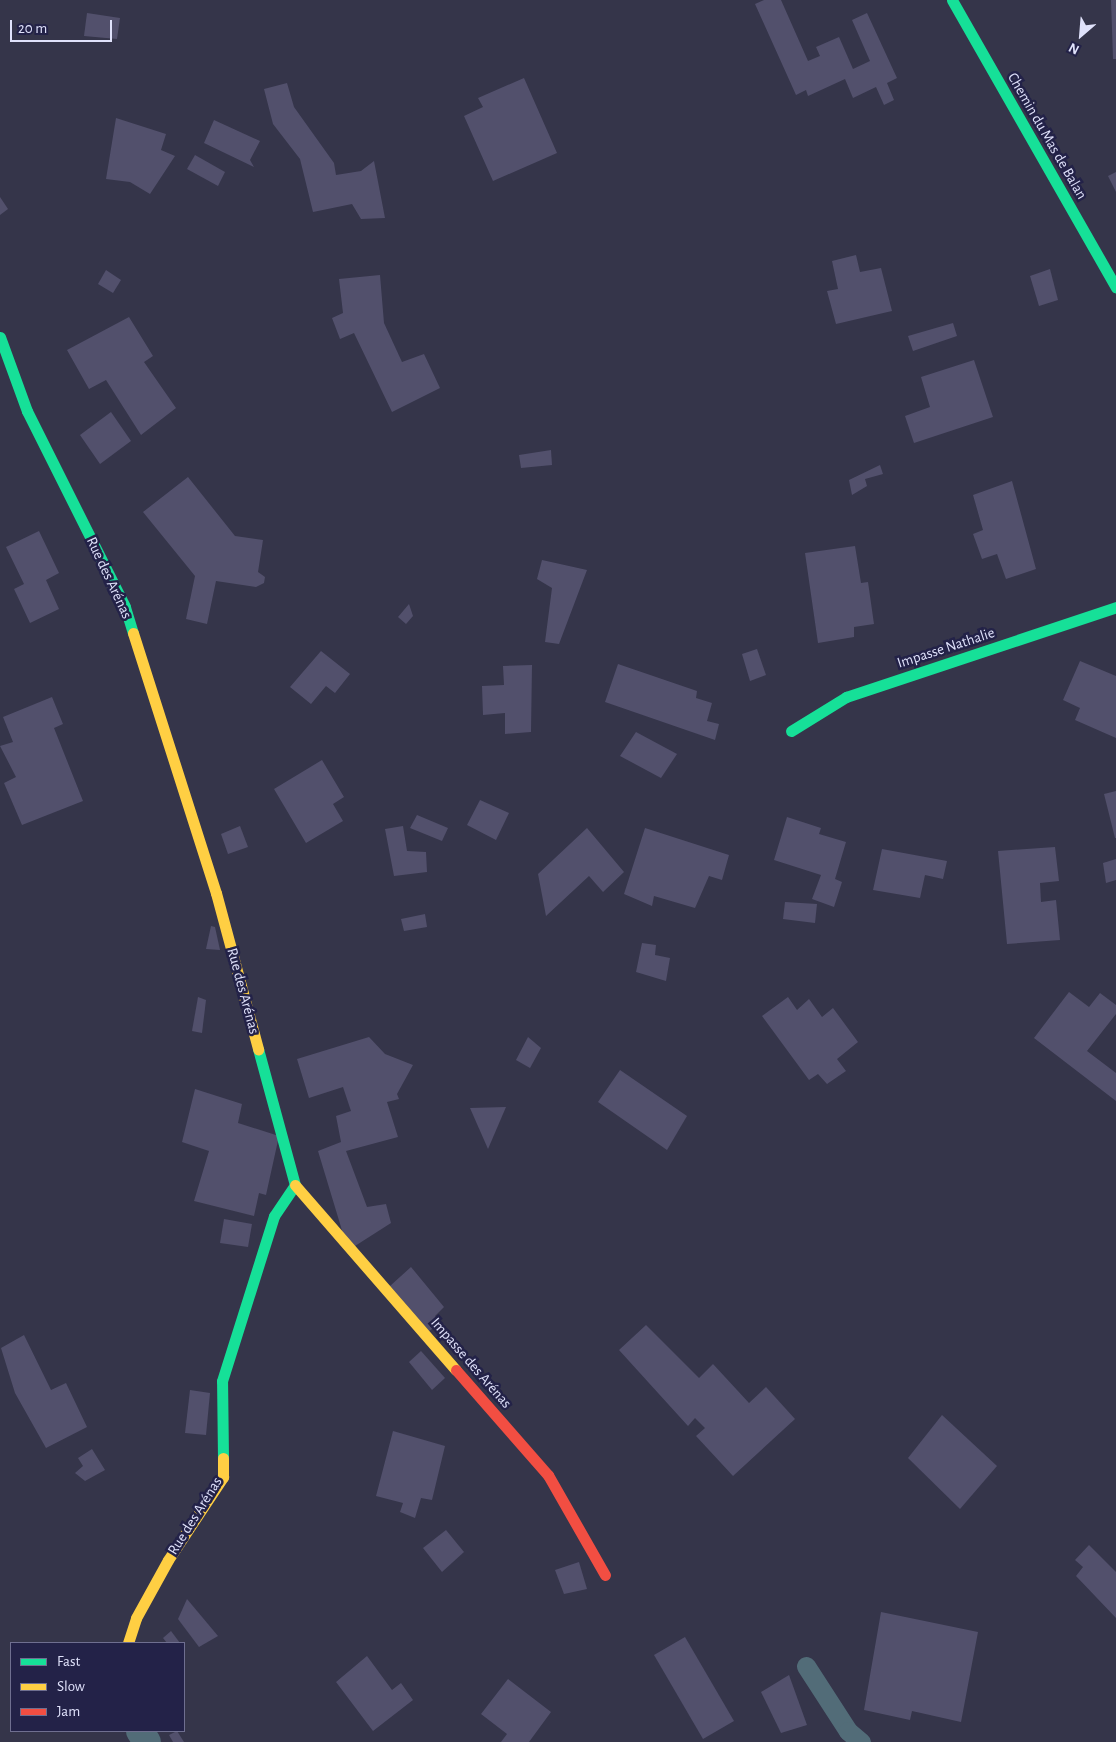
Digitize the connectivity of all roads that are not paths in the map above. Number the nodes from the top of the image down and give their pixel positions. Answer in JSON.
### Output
{"nodes":[{"id":1,"x":952,"y":0,"type":"edge"},
{"id":2,"x":1116,"y":287,"type":"edge"},
{"id":3,"x":0,"y":337,"type":"edge"},
{"id":4,"x":1116,"y":607,"type":"edge"},
{"id":5,"x":791,"y":731,"type":"dead end"},
{"id":6,"x":295,"y":1185,"type":"junction"},
{"id":7,"x":605,"y":1575,"type":"dead end"},
{"id":8,"x":128,"y":1642,"type":"edge"},
{"id":9,"x":806,"y":1666,"type":"dead end"},
{"id":10,"x":861,"y":1742,"type":"edge"}],
"edges":[{"from":1,"to":2,"type":"street","name":"Chemin du Mas de Balan"},
{"from":3,"to":6,"type":"street","name":"Rue des Arénas"},
{"from":4,"to":5,"type":"street","name":"Impasse Nathalie"},
{"from":6,"to":7,"type":"street","name":"Impasse des Arénas"},
{"from":6,"to":8,"type":"street","name":"Rue des Arénas"},
{"from":9,"to":10,"type":"lane"}]}
